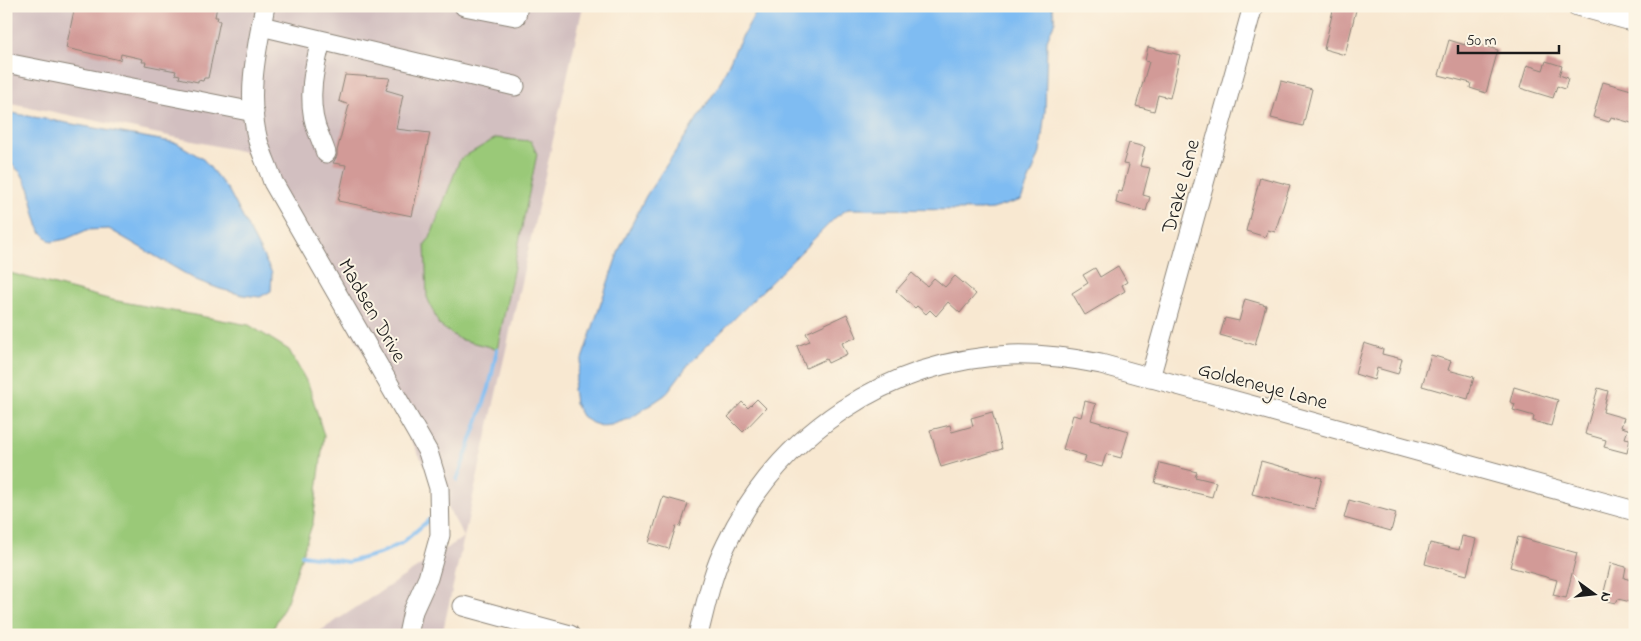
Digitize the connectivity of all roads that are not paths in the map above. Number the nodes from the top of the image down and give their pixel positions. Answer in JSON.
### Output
{"nodes":[{"id":1,"x":265,"y":6,"type":"edge"},
{"id":2,"x":464,"y":6,"type":"edge"},
{"id":3,"x":518,"y":6,"type":"edge"},
{"id":4,"x":1253,"y":6,"type":"edge"},
{"id":5,"x":1582,"y":7,"type":"edge"},
{"id":6,"x":1635,"y":22,"type":"edge"},
{"id":7,"x":261,"y":26,"type":"junction"},
{"id":8,"x":321,"y":40,"type":"junction"},
{"id":9,"x":6,"y":63,"type":"edge"},
{"id":10,"x":515,"y":86,"type":"dead end"},
{"id":11,"x":254,"y":112,"type":"junction"},
{"id":12,"x":326,"y":152,"type":"dead end"},
{"id":13,"x":1150,"y":378,"type":"junction"},
{"id":14,"x":1635,"y":511,"type":"edge"},
{"id":15,"x":463,"y":606,"type":"dead end"},
{"id":16,"x":408,"y":635,"type":"edge"},
{"id":17,"x":570,"y":635,"type":"edge"},
{"id":18,"x":698,"y":635,"type":"edge"}],
"edges":[{"from":1,"to":7,"type":"street","name":"Madsen Drive"},
{"from":2,"to":3,"type":"street"},
{"from":4,"to":13,"type":"street","name":"Drake Lane"},
{"from":5,"to":6,"type":"street"},
{"from":7,"to":8,"type":"street"},
{"from":7,"to":11,"type":"street","name":"Madsen Drive"},
{"from":8,"to":10,"type":"street"},
{"from":8,"to":12,"type":"street"},
{"from":9,"to":11,"type":"street"},
{"from":11,"to":16,"type":"street","name":"Madsen Drive"},
{"from":13,"to":14,"type":"street","name":"Goldeneye Lane"},
{"from":13,"to":18,"type":"street","name":"Goldeneye Lane"},
{"from":15,"to":17,"type":"street"}]}
